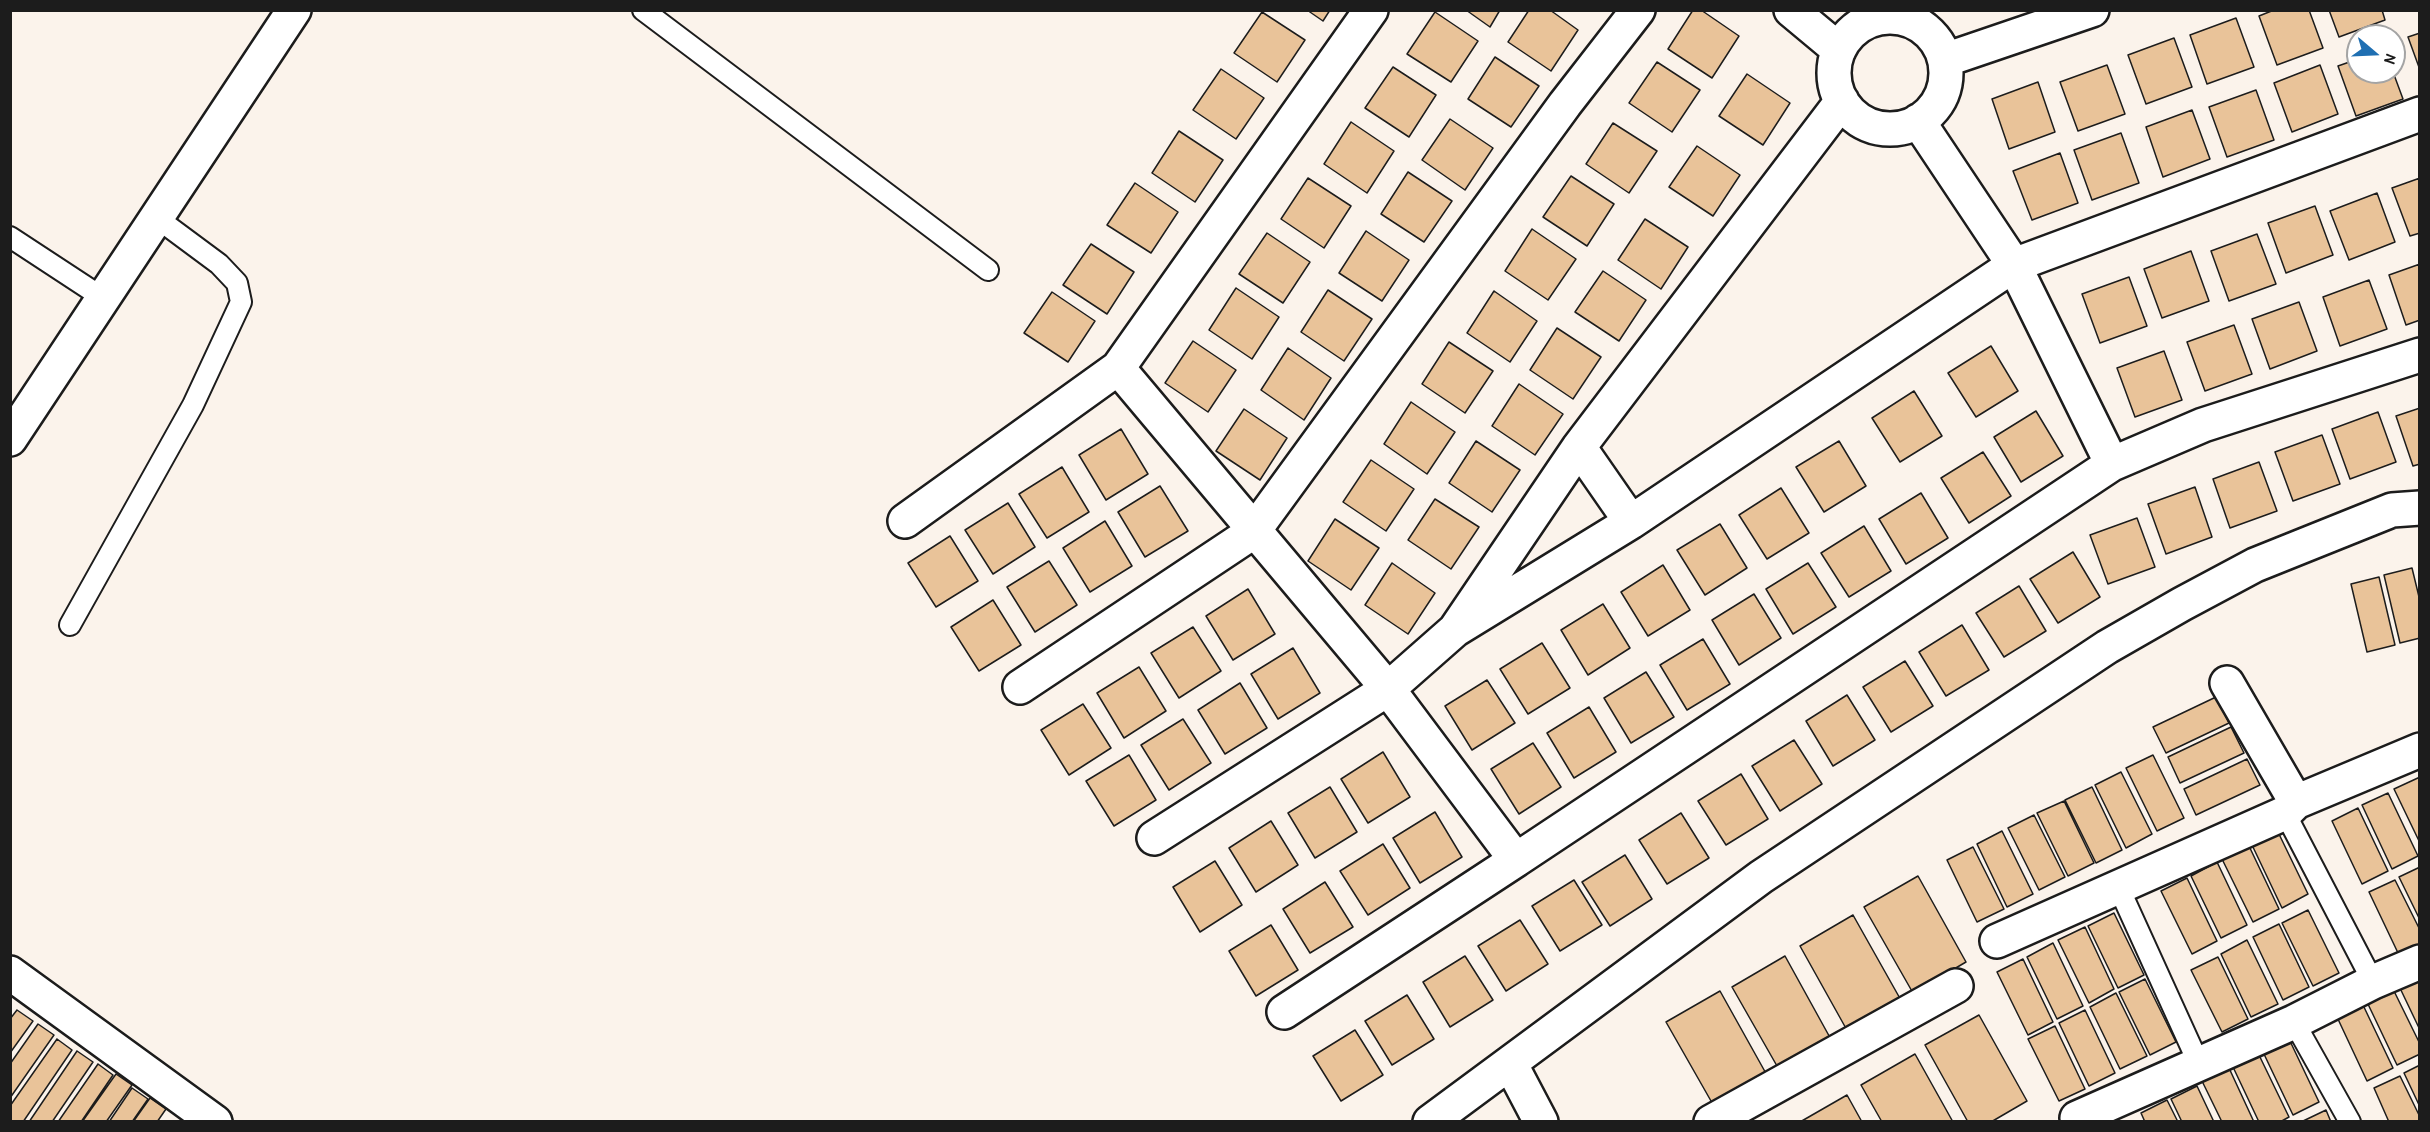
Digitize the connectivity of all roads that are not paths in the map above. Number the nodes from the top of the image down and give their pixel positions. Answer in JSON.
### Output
{"nodes":[{"id":1,"x":294,"y":10,"type":"edge"},
{"id":2,"x":644,"y":10,"type":"edge"},
{"id":3,"x":1371,"y":10,"type":"edge"},
{"id":4,"x":1638,"y":10,"type":"edge"},
{"id":5,"x":1791,"y":10,"type":"edge"},
{"id":6,"x":2092,"y":10,"type":"edge"},
{"id":7,"x":1917,"y":16,"type":"edge"},
{"id":8,"x":1839,"y":50,"type":"junction"},
{"id":9,"x":1945,"y":60,"type":"junction"},
{"id":10,"x":1842,"y":101,"type":"junction"},
{"id":11,"x":2420,"y":114,"type":"edge"},
{"id":12,"x":1918,"y":121,"type":"junction"},
{"id":13,"x":157,"y":218,"type":"junction"},
{"id":14,"x":10,"y":237,"type":"edge"},
{"id":15,"x":2014,"y":265,"type":"junction"},
{"id":16,"x":988,"y":270,"type":"dead end"},
{"id":17,"x":104,"y":298,"type":"junction"},
{"id":18,"x":2420,"y":355,"type":"edge"},
{"id":19,"x":1118,"y":368,"type":"junction"},
{"id":20,"x":10,"y":439,"type":"edge"},
{"id":21,"x":1579,"y":447,"type":"junction"},
{"id":22,"x":2112,"y":464,"type":"junction"},
{"id":23,"x":2420,"y":508,"type":"edge"},
{"id":24,"x":905,"y":521,"type":"dead end"},
{"id":25,"x":1631,"y":522,"type":"junction"},
{"id":26,"x":1253,"y":532,"type":"junction"},
{"id":27,"x":70,"y":625,"type":"dead end"},
{"id":28,"x":1455,"y":630,"type":"junction"},
{"id":29,"x":2227,"y":683,"type":"dead end"},
{"id":30,"x":1020,"y":687,"type":"dead end"},
{"id":31,"x":1388,"y":689,"type":"junction"},
{"id":32,"x":2420,"y":750,"type":"edge"},
{"id":33,"x":2290,"y":807,"type":"junction"},
{"id":34,"x":1154,"y":838,"type":"dead end"},
{"id":35,"x":1516,"y":860,"type":"junction"},
{"id":36,"x":2118,"y":886,"type":"junction"},
{"id":37,"x":1997,"y":941,"type":"dead end"},
{"id":38,"x":2420,"y":962,"type":"edge"},
{"id":39,"x":10,"y":973,"type":"edge"},
{"id":40,"x":2373,"y":982,"type":"junction"},
{"id":41,"x":1956,"y":986,"type":"dead end"},
{"id":42,"x":1284,"y":1012,"type":"dead end"},
{"id":43,"x":2294,"y":1022,"type":"junction"},
{"id":44,"x":2198,"y":1062,"type":"junction"},
{"id":45,"x":1510,"y":1063,"type":"junction"},
{"id":46,"x":2077,"y":1118,"type":"dead end"},
{"id":47,"x":206,"y":1119,"type":"edge"},
{"id":48,"x":1430,"y":1122,"type":"edge"},
{"id":49,"x":1541,"y":1122,"type":"edge"},
{"id":50,"x":1712,"y":1122,"type":"edge"},
{"id":51,"x":2350,"y":1122,"type":"edge"}],
"edges":[{"from":1,"to":13,"type":"street"},
{"from":2,"to":16,"type":"lane"},
{"from":3,"to":19,"type":"street"},
{"from":4,"to":26,"type":"street"},
{"from":5,"to":8,"type":"street"},
{"from":6,"to":9,"type":"street"},
{"from":7,"to":8,"type":"street"},
{"from":7,"to":9,"type":"street"},
{"from":8,"to":10,"type":"street"},
{"from":9,"to":12,"type":"street"},
{"from":10,"to":12,"type":"street"},
{"from":10,"to":21,"type":"street"},
{"from":11,"to":15,"type":"street"},
{"from":12,"to":15,"type":"street"},
{"from":13,"to":17,"type":"street"},
{"from":13,"to":27,"type":"lane"},
{"from":14,"to":17,"type":"lane"},
{"from":15,"to":22,"type":"street"},
{"from":15,"to":25,"type":"street"},
{"from":17,"to":20,"type":"street"},
{"from":18,"to":22,"type":"street"},
{"from":19,"to":24,"type":"street"},
{"from":19,"to":26,"type":"street"},
{"from":21,"to":25,"type":"street"},
{"from":21,"to":28,"type":"street"},
{"from":22,"to":35,"type":"street"},
{"from":23,"to":45,"type":"street"},
{"from":25,"to":28,"type":"street"},
{"from":26,"to":30,"type":"street"},
{"from":26,"to":31,"type":"street"},
{"from":28,"to":31,"type":"street"},
{"from":29,"to":33,"type":"street"},
{"from":31,"to":34,"type":"street"},
{"from":31,"to":35,"type":"street"},
{"from":32,"to":33,"type":"street"},
{"from":33,"to":36,"type":"street"},
{"from":33,"to":40,"type":"lane"},
{"from":35,"to":42,"type":"street"},
{"from":36,"to":37,"type":"street"},
{"from":36,"to":44,"type":"lane"},
{"from":38,"to":40,"type":"street"},
{"from":39,"to":47,"type":"street"},
{"from":40,"to":43,"type":"street"},
{"from":41,"to":50,"type":"street"},
{"from":43,"to":44,"type":"street"},
{"from":43,"to":51,"type":"lane"},
{"from":44,"to":46,"type":"street"},
{"from":45,"to":48,"type":"street"},
{"from":45,"to":49,"type":"street"}]}
